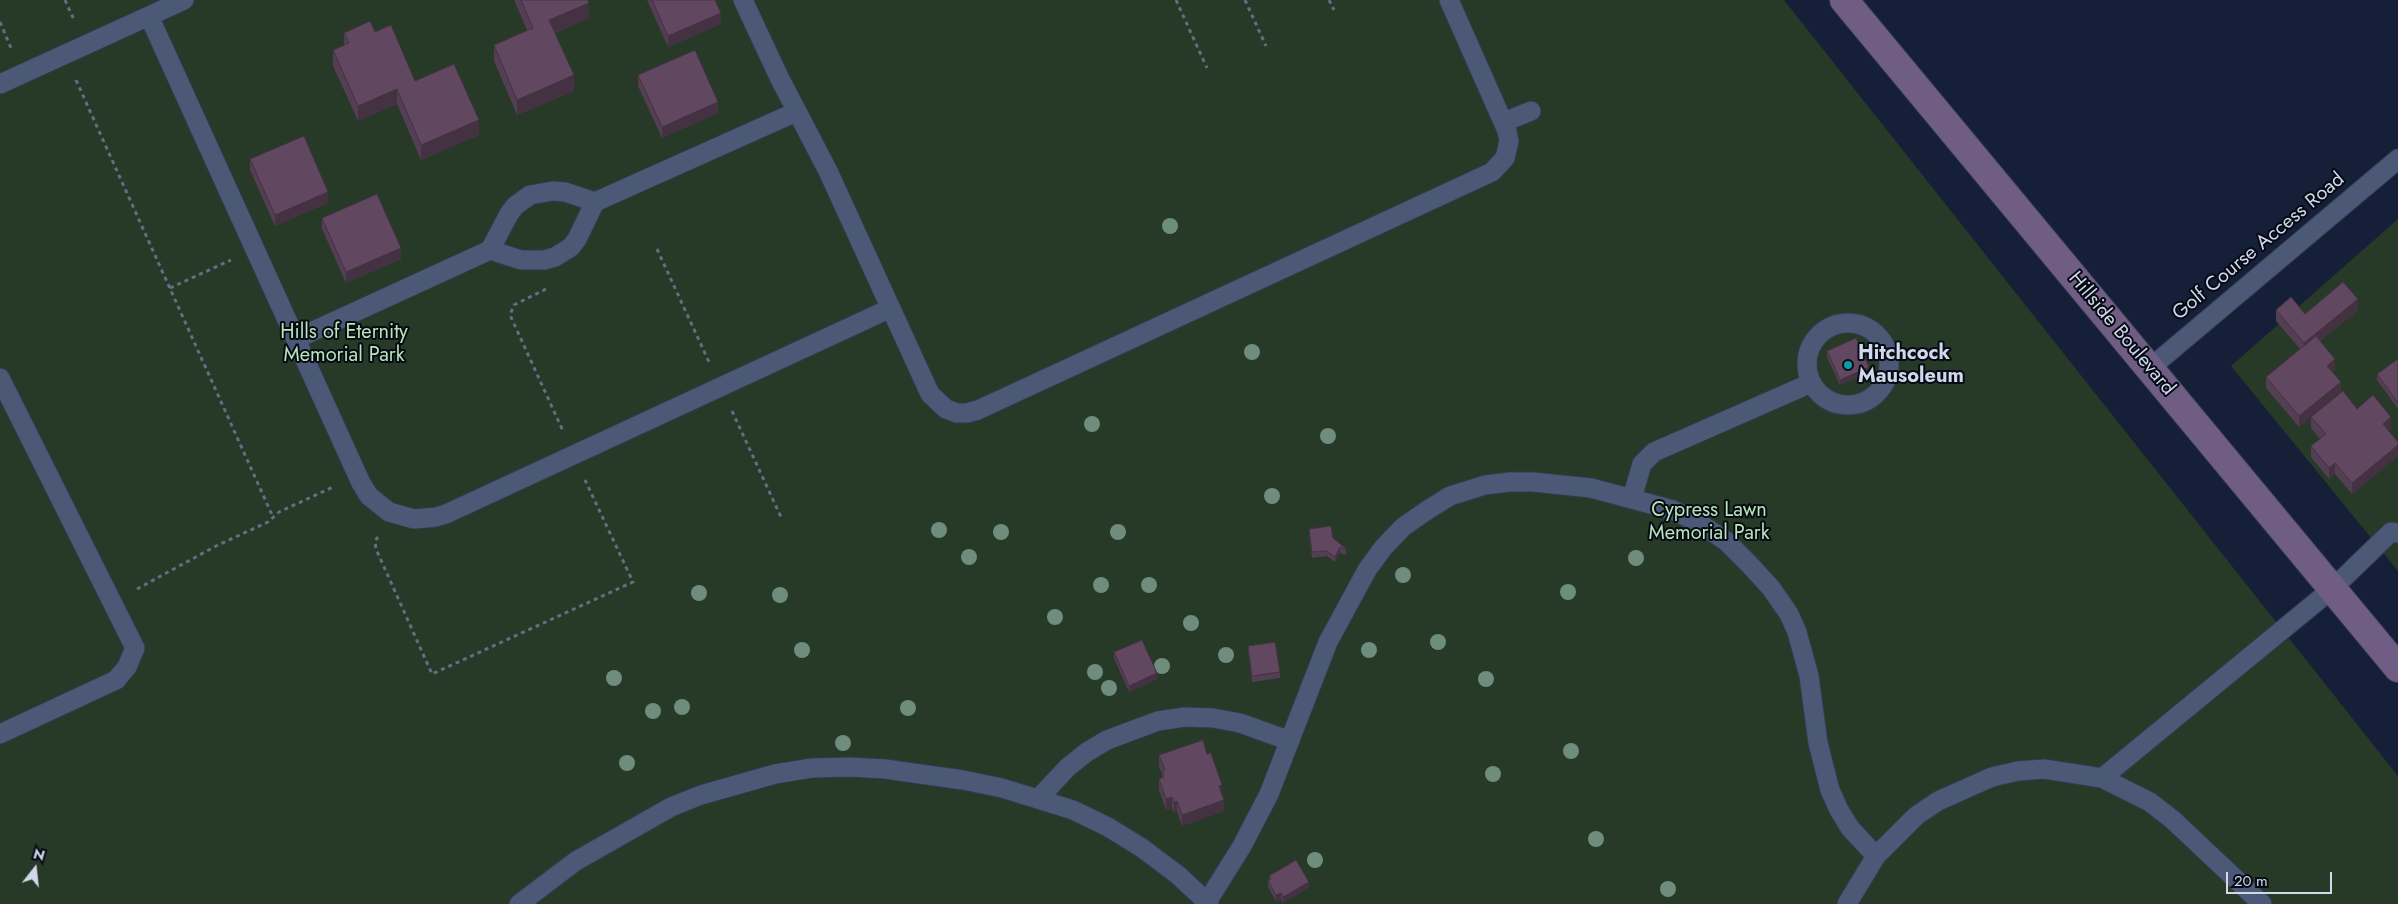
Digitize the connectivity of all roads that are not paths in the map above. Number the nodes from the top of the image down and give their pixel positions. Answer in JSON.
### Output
{"nodes":[{"id":1,"x":184,"y":0,"type":"edge"},
{"id":2,"x":743,"y":0,"type":"edge"},
{"id":3,"x":1449,"y":0,"type":"edge"},
{"id":4,"x":1844,"y":0,"type":"edge"},
{"id":5,"x":149,"y":16,"type":"junction"},
{"id":6,"x":0,"y":84,"type":"edge"},
{"id":7,"x":1531,"y":111,"type":"dead end"},
{"id":8,"x":796,"y":112,"type":"junction"},
{"id":9,"x":1504,"y":122,"type":"junction"},
{"id":10,"x":2398,"y":159,"type":"edge"},
{"id":11,"x":595,"y":202,"type":"junction"},
{"id":12,"x":490,"y":250,"type":"junction"},
{"id":13,"x":891,"y":308,"type":"junction"},
{"id":14,"x":296,"y":338,"type":"junction"},
{"id":15,"x":2149,"y":369,"type":"junction"},
{"id":16,"x":0,"y":378,"type":"edge"},
{"id":17,"x":1811,"y":383,"type":"junction"},
{"id":18,"x":1632,"y":498,"type":"junction"},
{"id":19,"x":2398,"y":533,"type":"edge"},
{"id":20,"x":2332,"y":589,"type":"junction"},
{"id":21,"x":2398,"y":668,"type":"edge"},
{"id":22,"x":0,"y":734,"type":"edge"},
{"id":23,"x":1290,"y":741,"type":"junction"},
{"id":24,"x":2102,"y":778,"type":"junction"},
{"id":25,"x":1038,"y":798,"type":"junction"},
{"id":26,"x":1876,"y":856,"type":"junction"},
{"id":27,"x":1208,"y":903,"type":"edge"},
{"id":28,"x":519,"y":904,"type":"edge"},
{"id":29,"x":1847,"y":904,"type":"edge"},
{"id":30,"x":2262,"y":904,"type":"edge"}],
"edges":[{"from":1,"to":5,"type":"lane"},
{"from":2,"to":8,"type":"lane"},
{"from":3,"to":9,"type":"lane"},
{"from":4,"to":15,"type":"main road","name":"Hillside Boulevard"},
{"from":5,"to":6,"type":"lane"},
{"from":5,"to":14,"type":"lane"},
{"from":7,"to":9,"type":"lane"},
{"from":8,"to":11,"type":"lane"},
{"from":8,"to":13,"type":"lane"},
{"from":9,"to":13,"type":"lane"},
{"from":10,"to":15,"type":"lane","name":"Golf Course Access Road"},
{"from":11,"to":12,"type":"lane"},
{"from":11,"to":12,"type":"lane"},
{"from":12,"to":14,"type":"lane"},
{"from":13,"to":14,"type":"lane"},
{"from":15,"to":20,"type":"main road","name":"Hillside Boulevard"},
{"from":16,"to":22,"type":"lane"},
{"from":17,"to":17,"type":"lane"},
{"from":17,"to":18,"type":"lane"},
{"from":18,"to":23,"type":"lane"},
{"from":18,"to":26,"type":"lane"},
{"from":19,"to":20,"type":"lane"},
{"from":20,"to":21,"type":"main road","name":"Hillside Boulevard"},
{"from":20,"to":24,"type":"lane"},
{"from":23,"to":25,"type":"lane"},
{"from":23,"to":27,"type":"lane"},
{"from":24,"to":26,"type":"lane"},
{"from":24,"to":30,"type":"lane"},
{"from":25,"to":27,"type":"lane"},
{"from":25,"to":28,"type":"lane"},
{"from":26,"to":29,"type":"lane"}]}
